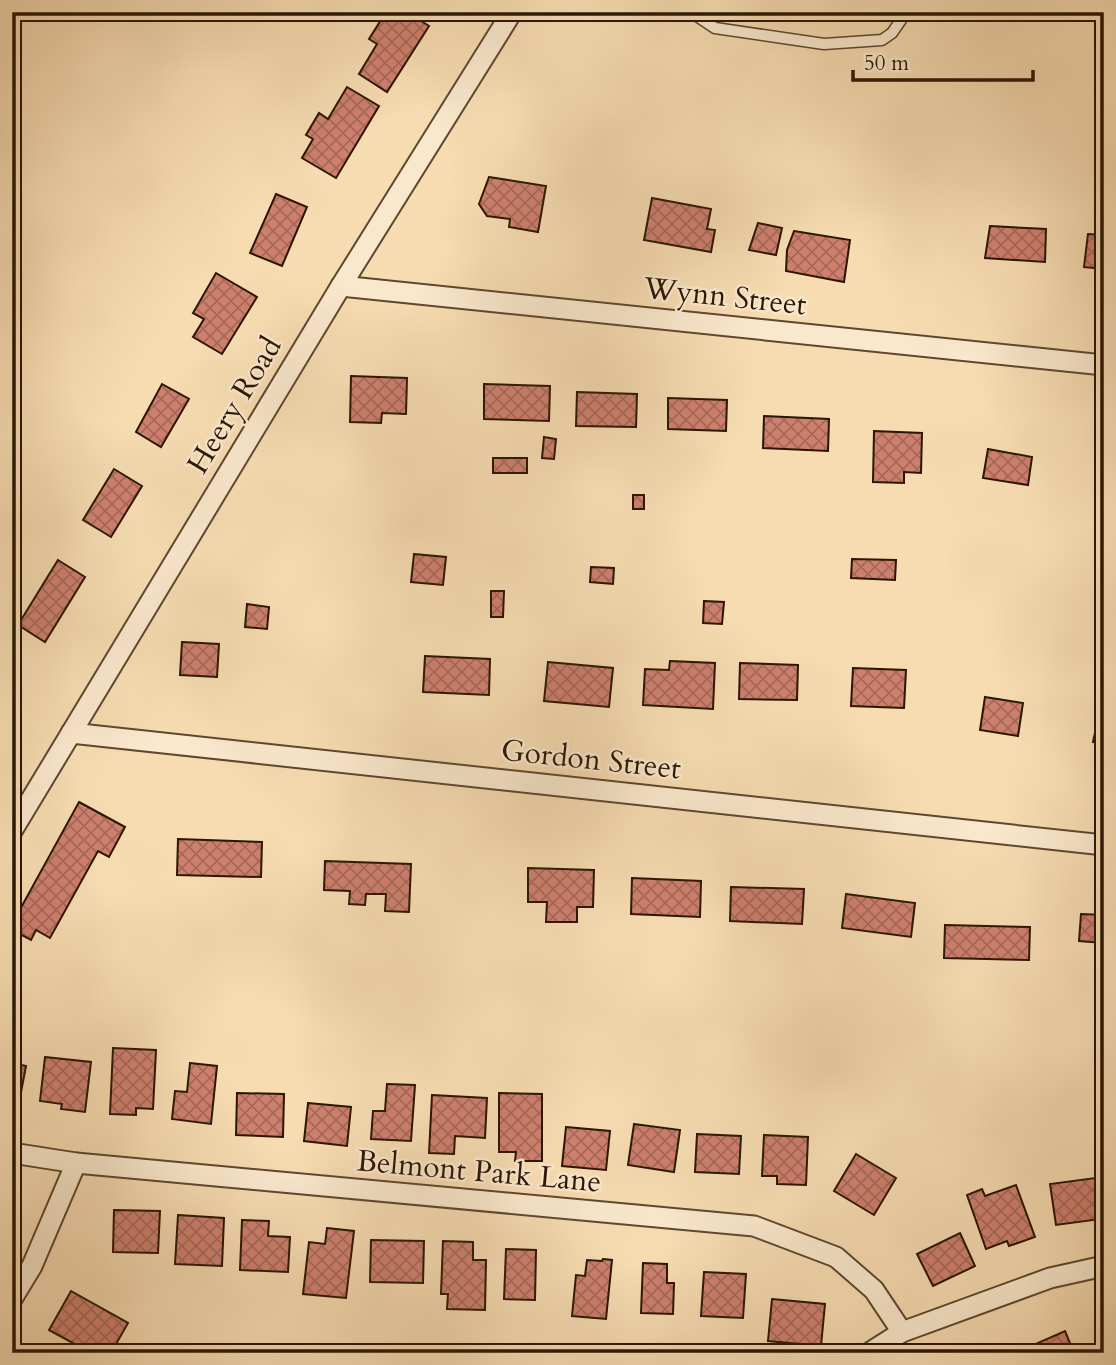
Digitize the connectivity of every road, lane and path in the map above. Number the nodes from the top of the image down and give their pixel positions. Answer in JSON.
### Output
{"nodes":[{"id":1,"x":512,"y":12,"type":"edge"},
{"id":2,"x":691,"y":12,"type":"edge"},
{"id":3,"x":902,"y":12,"type":"edge"},
{"id":4,"x":341,"y":286,"type":"junction"},
{"id":5,"x":1104,"y":365,"type":"edge"},
{"id":6,"x":71,"y":733,"type":"junction"},
{"id":7,"x":12,"y":831,"type":"edge"},
{"id":8,"x":1104,"y":845,"type":"edge"},
{"id":9,"x":12,"y":1153,"type":"edge"},
{"id":10,"x":76,"y":1163,"type":"junction"},
{"id":11,"x":1104,"y":1266,"type":"edge"},
{"id":12,"x":12,"y":1298,"type":"edge"},
{"id":13,"x":902,"y":1332,"type":"junction"},
{"id":14,"x":869,"y":1353,"type":"edge"}],
"edges":[{"from":1,"to":4,"type":"street","name":"Heery Road"},
{"from":2,"to":3,"type":"lane"},
{"from":4,"to":5,"type":"street","name":"Wynn Street"},
{"from":4,"to":6,"type":"street","name":"Heery Road"},
{"from":6,"to":7,"type":"street","name":"Heery Road"},
{"from":6,"to":8,"type":"street","name":"Gordon Street"},
{"from":9,"to":10,"type":"street","name":"Belmont Park Lane"},
{"from":10,"to":12,"type":"street"},
{"from":10,"to":13,"type":"street","name":"Belmont Park Lane"},
{"from":11,"to":13,"type":"street"},
{"from":13,"to":14,"type":"street"}]}
